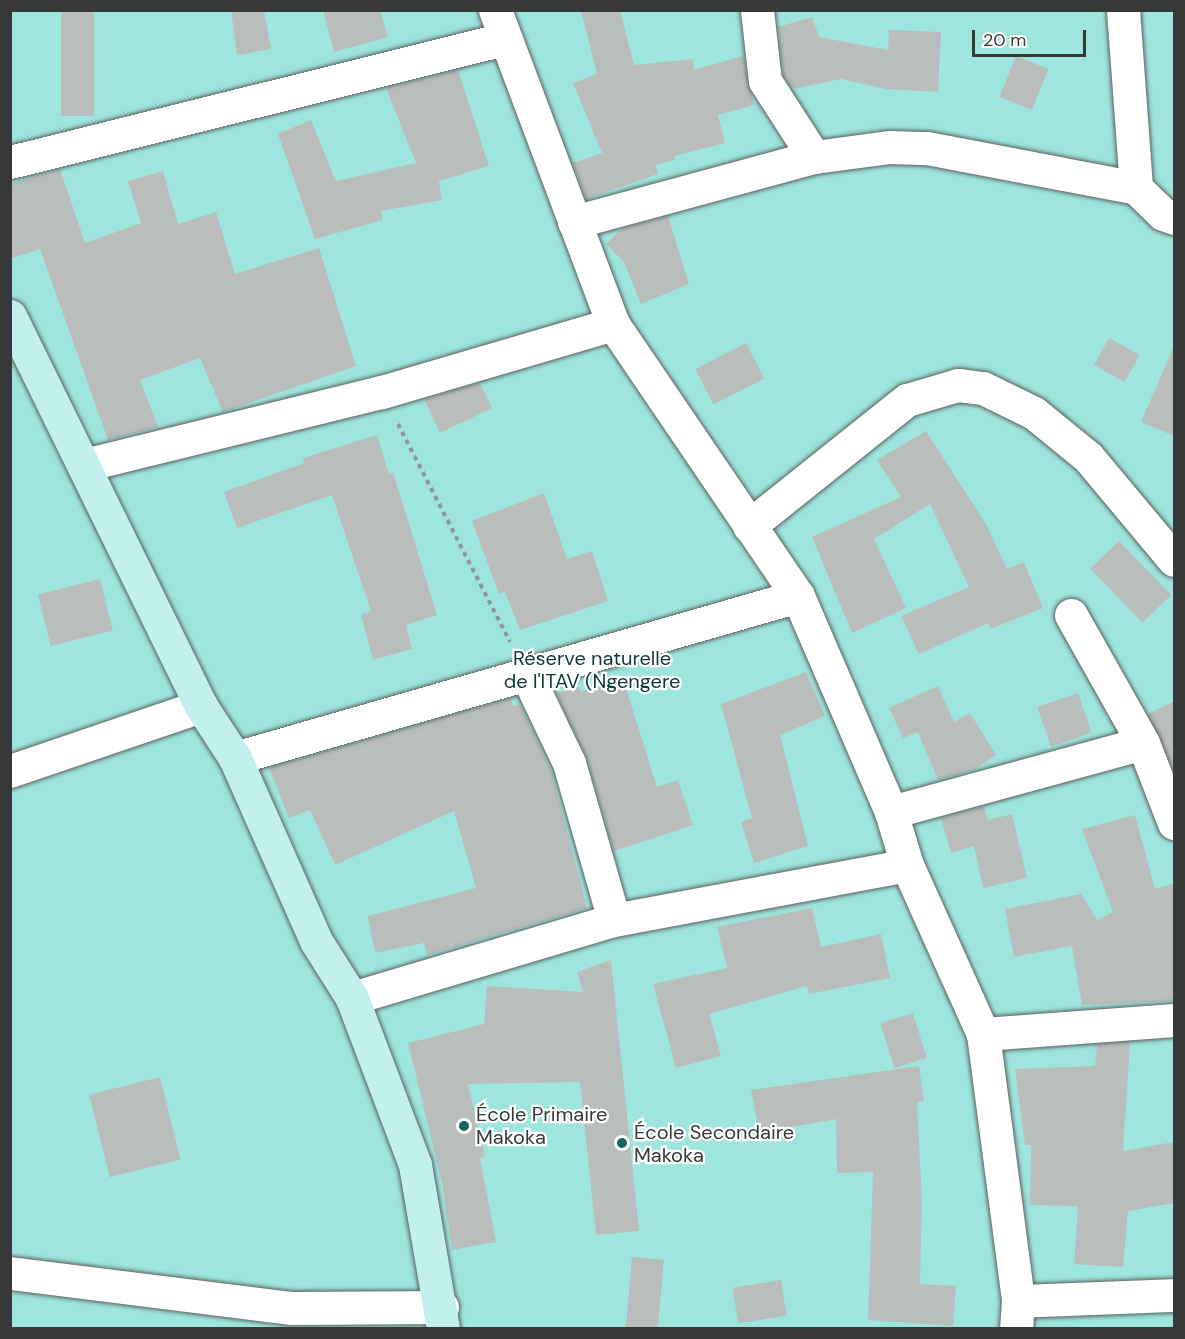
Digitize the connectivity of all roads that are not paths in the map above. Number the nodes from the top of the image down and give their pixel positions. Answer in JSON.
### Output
{"nodes":[{"id":1,"x":757,"y":10,"type":"edge"},
{"id":2,"x":1123,"y":10,"type":"edge"},
{"id":3,"x":499,"y":25,"type":"edge"},
{"id":4,"x":814,"y":157,"type":"junction"},
{"id":5,"x":10,"y":162,"type":"edge"},
{"id":6,"x":1136,"y":188,"type":"junction"},
{"id":7,"x":1174,"y":218,"type":"edge"},
{"id":8,"x":574,"y":222,"type":"junction"},
{"id":9,"x":10,"y":316,"type":"edge"},
{"id":10,"x":613,"y":324,"type":"junction"},
{"id":11,"x":84,"y":465,"type":"junction"},
{"id":12,"x":749,"y":526,"type":"junction"},
{"id":13,"x":1174,"y":560,"type":"edge"},
{"id":14,"x":798,"y":596,"type":"junction"},
{"id":15,"x":1071,"y":615,"type":"dead end"},
{"id":16,"x":527,"y":675,"type":"junction"},
{"id":17,"x":201,"y":706,"type":"junction"},
{"id":18,"x":1143,"y":743,"type":"junction"},
{"id":19,"x":234,"y":758,"type":"junction"},
{"id":20,"x":10,"y":771,"type":"edge"},
{"id":21,"x":891,"y":812,"type":"junction"},
{"id":22,"x":1174,"y":823,"type":"edge"},
{"id":23,"x":907,"y":865,"type":"junction"},
{"id":24,"x":614,"y":920,"type":"junction"},
{"id":25,"x":352,"y":998,"type":"junction"},
{"id":26,"x":1174,"y":1020,"type":"edge"},
{"id":27,"x":983,"y":1034,"type":"junction"},
{"id":28,"x":10,"y":1273,"type":"edge"},
{"id":29,"x":1174,"y":1295,"type":"edge"},
{"id":30,"x":1017,"y":1315,"type":"edge"},
{"id":31,"x":442,"y":1318,"type":"edge"}],
"edges":[{"from":1,"to":4,"type":"street"},
{"from":2,"to":6,"type":"street"},
{"from":3,"to":5,"type":"street"},
{"from":3,"to":8,"type":"street"},
{"from":4,"to":6,"type":"street"},
{"from":4,"to":8,"type":"street"},
{"from":6,"to":7,"type":"street"},
{"from":8,"to":10,"type":"street"},
{"from":9,"to":11,"type":"street"},
{"from":10,"to":11,"type":"street"},
{"from":10,"to":12,"type":"street"},
{"from":11,"to":17,"type":"street"},
{"from":12,"to":13,"type":"street"},
{"from":12,"to":14,"type":"street"},
{"from":14,"to":16,"type":"street"},
{"from":14,"to":21,"type":"street"},
{"from":15,"to":18,"type":"street"},
{"from":16,"to":19,"type":"street"},
{"from":16,"to":24,"type":"street"},
{"from":17,"to":19,"type":"street"},
{"from":17,"to":20,"type":"street"},
{"from":18,"to":21,"type":"street"},
{"from":18,"to":22,"type":"street"},
{"from":19,"to":25,"type":"street"},
{"from":21,"to":23,"type":"street"},
{"from":23,"to":24,"type":"street"},
{"from":23,"to":27,"type":"street"},
{"from":24,"to":25,"type":"street"},
{"from":25,"to":31,"type":"street"},
{"from":26,"to":27,"type":"street"},
{"from":27,"to":30,"type":"street"},
{"from":28,"to":31,"type":"street"},
{"from":29,"to":30,"type":"street"}]}
